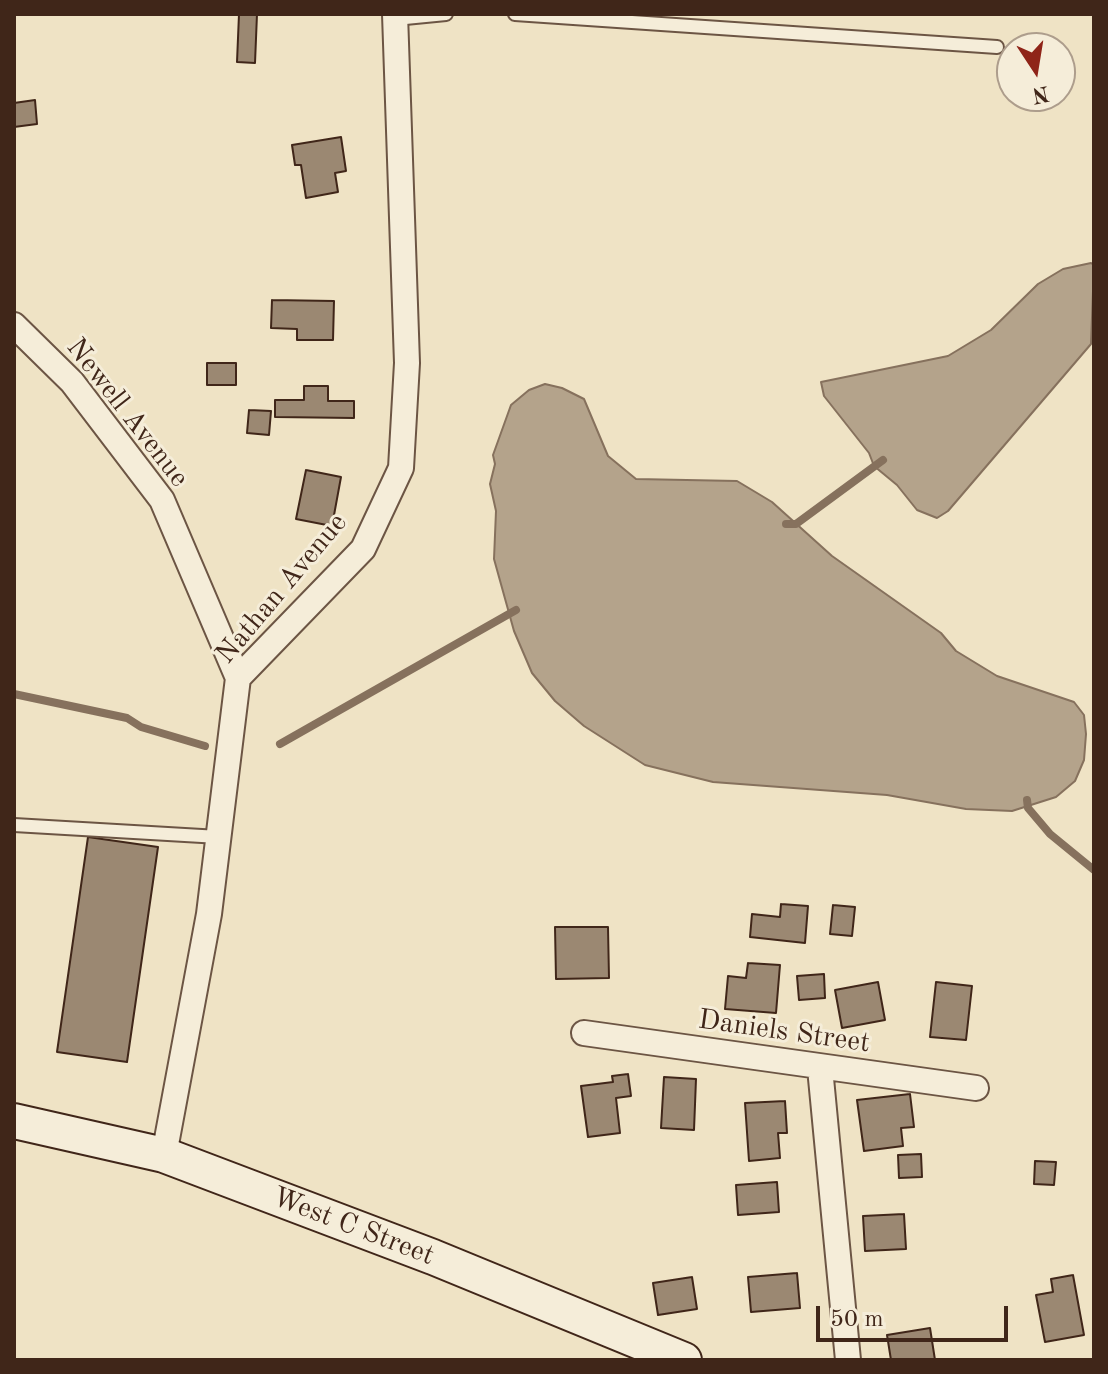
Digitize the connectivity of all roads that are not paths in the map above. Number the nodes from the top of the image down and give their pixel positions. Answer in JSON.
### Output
{"nodes":[{"id":1,"x":446,"y":14,"type":"edge"},
{"id":2,"x":515,"y":14,"type":"edge"},
{"id":3,"x":395,"y":17,"type":"edge"},
{"id":4,"x":996,"y":47,"type":"edge"},
{"id":5,"x":14,"y":325,"type":"edge"},
{"id":6,"x":238,"y":678,"type":"junction"},
{"id":7,"x":14,"y":825,"type":"edge"},
{"id":8,"x":219,"y":837,"type":"junction"},
{"id":9,"x":584,"y":1033,"type":"dead end"},
{"id":10,"x":820,"y":1068,"type":"junction"},
{"id":11,"x":976,"y":1088,"type":"dead end"},
{"id":12,"x":14,"y":1121,"type":"edge"},
{"id":13,"x":164,"y":1155,"type":"junction"},
{"id":14,"x":684,"y":1360,"type":"edge"},
{"id":15,"x":848,"y":1360,"type":"edge"}],
"edges":[{"from":1,"to":3,"type":"lane"},
{"from":2,"to":4,"type":"lane"},
{"from":3,"to":6,"type":"street","name":"Nathan Avenue"},
{"from":5,"to":6,"type":"street","name":"Newell Avenue"},
{"from":6,"to":8,"type":"street","name":"Nathan Avenue"},
{"from":7,"to":8,"type":"lane"},
{"from":8,"to":13,"type":"street","name":"Nathan Avenue"},
{"from":9,"to":10,"type":"street","name":"Daniels Street"},
{"from":10,"to":11,"type":"street","name":"Daniels Street"},
{"from":10,"to":15,"type":"street"},
{"from":12,"to":13,"type":"main road","name":"West C Street"},
{"from":13,"to":14,"type":"main road","name":"West C Street"}]}
